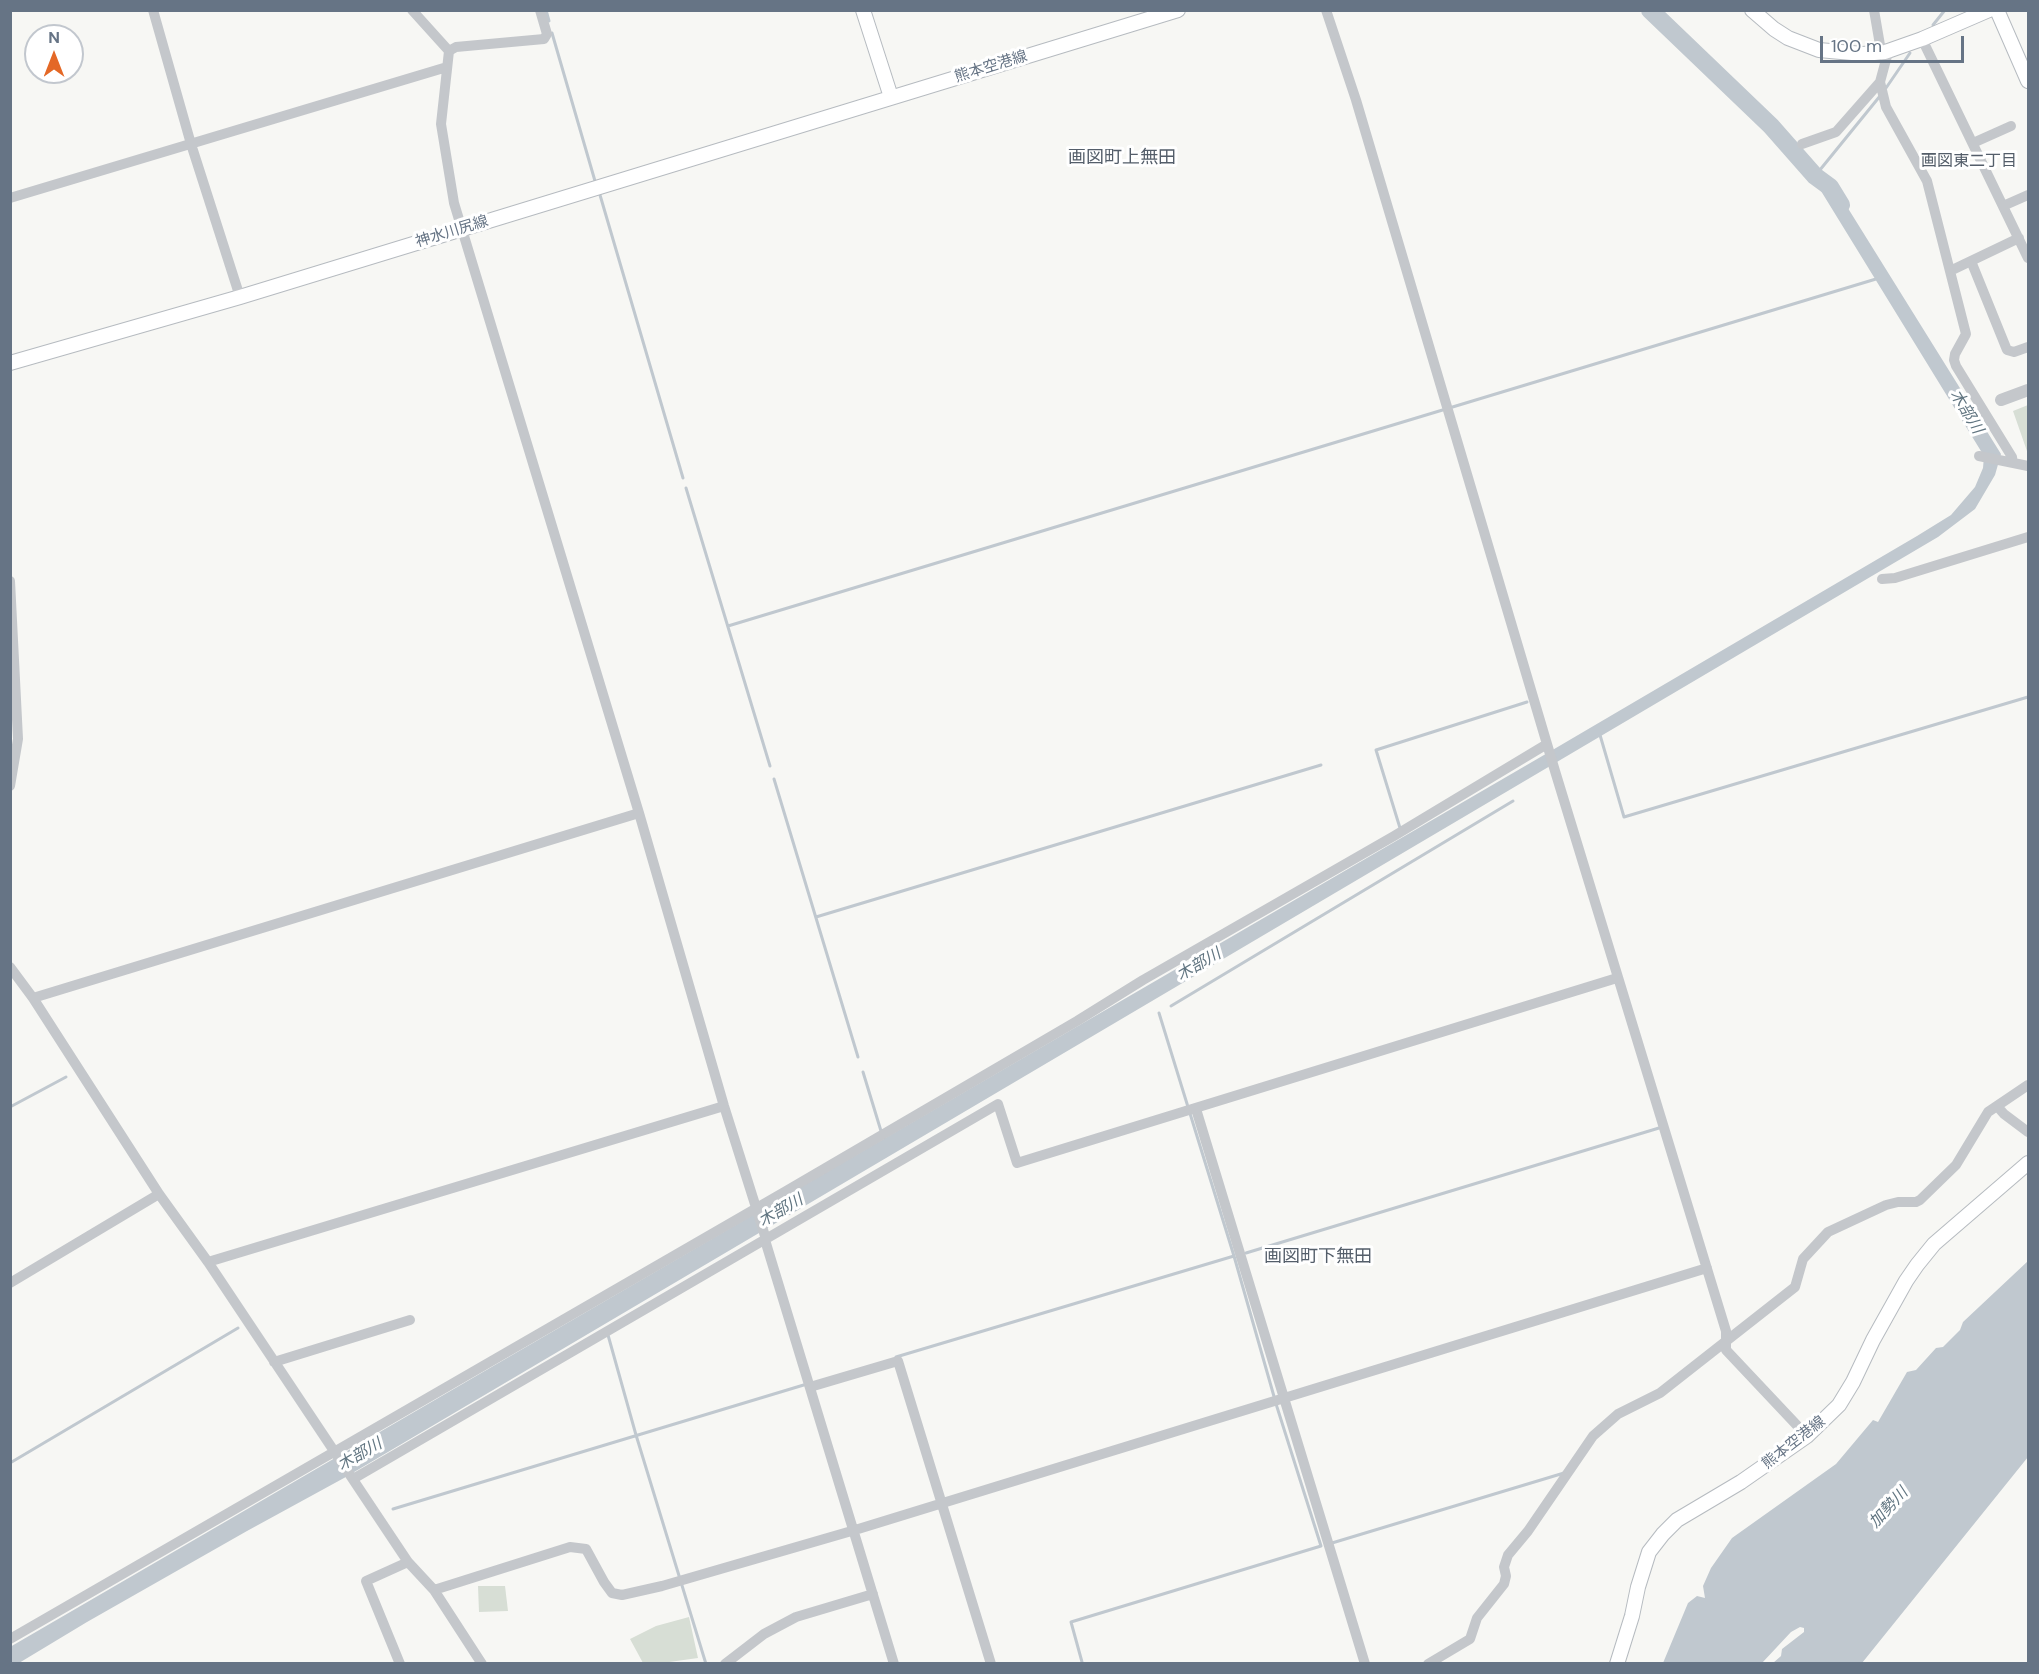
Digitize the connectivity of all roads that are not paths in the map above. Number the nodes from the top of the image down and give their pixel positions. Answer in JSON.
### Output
{"nodes":[{"id":1,"x":153,"y":10,"type":"edge"},
{"id":2,"x":412,"y":10,"type":"edge"},
{"id":3,"x":540,"y":10,"type":"edge"},
{"id":4,"x":863,"y":10,"type":"edge"},
{"id":5,"x":1178,"y":10,"type":"edge"},
{"id":6,"x":1326,"y":10,"type":"edge"},
{"id":7,"x":1752,"y":10,"type":"edge"},
{"id":8,"x":1874,"y":10,"type":"edge"},
{"id":9,"x":1989,"y":10,"type":"edge"},
{"id":10,"x":1997,"y":10,"type":"edge"},
{"id":11,"x":1922,"y":39,"type":"junction"},
{"id":12,"x":449,"y":51,"type":"junction"},
{"id":13,"x":1884,"y":52,"type":"junction"},
{"id":14,"x":447,"y":67,"type":"junction"},
{"id":15,"x":2028,"y":81,"type":"edge"},
{"id":16,"x":1880,"y":84,"type":"junction"},
{"id":17,"x":891,"y":97,"type":"junction"},
{"id":18,"x":2011,"y":126,"type":"dead end"},
{"id":19,"x":1973,"y":143,"type":"junction"},
{"id":20,"x":191,"y":144,"type":"junction"},
{"id":21,"x":1802,"y":144,"type":"dead end"},
{"id":22,"x":2028,"y":195,"type":"edge"},
{"id":23,"x":10,"y":198,"type":"edge"},
{"id":24,"x":2003,"y":206,"type":"junction"},
{"id":25,"x":462,"y":229,"type":"junction"},
{"id":26,"x":2019,"y":238,"type":"junction"},
{"id":27,"x":2028,"y":258,"type":"edge"},
{"id":28,"x":1971,"y":261,"type":"junction"},
{"id":29,"x":1950,"y":271,"type":"junction"},
{"id":30,"x":240,"y":297,"type":"junction"},
{"id":31,"x":2028,"y":347,"type":"edge"},
{"id":32,"x":10,"y":363,"type":"edge"},
{"id":33,"x":2028,"y":390,"type":"edge"},
{"id":34,"x":2001,"y":400,"type":"joint"},
{"id":35,"x":1982,"y":409,"type":"junction"},
{"id":36,"x":1980,"y":456,"type":"dead end"},
{"id":37,"x":2007,"y":462,"type":"junction"},
{"id":38,"x":2028,"y":466,"type":"edge"},
{"id":39,"x":2028,"y":537,"type":"edge"},
{"id":40,"x":1882,"y":579,"type":"dead end"},
{"id":41,"x":10,"y":581,"type":"edge"},
{"id":42,"x":1548,"y":746,"type":"junction"},
{"id":43,"x":10,"y":786,"type":"edge"},
{"id":44,"x":639,"y":813,"type":"junction"},
{"id":45,"x":10,"y":967,"type":"edge"},
{"id":46,"x":1617,"y":978,"type":"junction"},
{"id":47,"x":33,"y":998,"type":"junction"},
{"id":48,"x":2028,"y":1085,"type":"edge"},
{"id":49,"x":724,"y":1106,"type":"junction"},
{"id":50,"x":1997,"y":1106,"type":"junction"},
{"id":51,"x":1197,"y":1109,"type":"junction"},
{"id":52,"x":2028,"y":1132,"type":"edge"},
{"id":53,"x":2028,"y":1163,"type":"edge"},
{"id":54,"x":159,"y":1194,"type":"junction"},
{"id":55,"x":756,"y":1208,"type":"junction"},
{"id":56,"x":765,"y":1238,"type":"junction"},
{"id":57,"x":208,"y":1262,"type":"junction"},
{"id":58,"x":1707,"y":1268,"type":"junction"},
{"id":59,"x":10,"y":1283,"type":"edge"},
{"id":60,"x":410,"y":1320,"type":"dead end"},
{"id":61,"x":1725,"y":1343,"type":"junction"},
{"id":62,"x":274,"y":1362,"type":"junction"},
{"id":63,"x":810,"y":1387,"type":"junction"},
{"id":64,"x":1283,"y":1399,"type":"junction"},
{"id":65,"x":1807,"y":1436,"type":"junction"},
{"id":66,"x":333,"y":1452,"type":"junction"},
{"id":67,"x":352,"y":1479,"type":"junction"},
{"id":68,"x":943,"y":1503,"type":"junction"},
{"id":69,"x":855,"y":1530,"type":"junction"},
{"id":70,"x":408,"y":1562,"type":"junction"},
{"id":71,"x":434,"y":1590,"type":"junction"},
{"id":72,"x":873,"y":1594,"type":"junction"},
{"id":73,"x":10,"y":1639,"type":"edge"},
{"id":74,"x":400,"y":1664,"type":"edge"},
{"id":75,"x":482,"y":1664,"type":"edge"},
{"id":76,"x":725,"y":1664,"type":"edge"},
{"id":77,"x":894,"y":1664,"type":"edge"},
{"id":78,"x":991,"y":1664,"type":"edge"},
{"id":79,"x":1365,"y":1664,"type":"edge"},
{"id":80,"x":1428,"y":1664,"type":"edge"},
{"id":81,"x":1617,"y":1664,"type":"edge"}],
"edges":[{"from":1,"to":20,"type":"street"},
{"from":2,"to":12,"type":"street"},
{"from":3,"to":12,"type":"street"},
{"from":4,"to":17,"type":"main road"},
{"from":5,"to":17,"type":"main road","name":"熊本空港線"},
{"from":6,"to":42,"type":"street"},
{"from":7,"to":13,"type":"main road"},
{"from":8,"to":13,"type":"street"},
{"from":9,"to":11,"type":"main road"},
{"from":10,"to":15,"type":"main road"},
{"from":11,"to":13,"type":"main road"},
{"from":11,"to":19,"type":"street"},
{"from":12,"to":14,"type":"street"},
{"from":13,"to":16,"type":"street"},
{"from":14,"to":20,"type":"street"},
{"from":14,"to":25,"type":"street"},
{"from":16,"to":21,"type":"street"},
{"from":16,"to":29,"type":"street"},
{"from":17,"to":25,"type":"main road","name":"神水川尻線"},
{"from":18,"to":19,"type":"street"},
{"from":19,"to":24,"type":"street"},
{"from":20,"to":23,"type":"street"},
{"from":20,"to":30,"type":"street"},
{"from":22,"to":24,"type":"street"},
{"from":24,"to":26,"type":"street"},
{"from":25,"to":30,"type":"main road","name":"神水川尻線"},
{"from":25,"to":44,"type":"street"},
{"from":26,"to":27,"type":"street"},
{"from":26,"to":28,"type":"street"},
{"from":28,"to":29,"type":"street"},
{"from":28,"to":31,"type":"street"},
{"from":29,"to":35,"type":"street"},
{"from":30,"to":32,"type":"main road","name":"神水川尻線"},
{"from":33,"to":34,"type":"street"},
{"from":34,"to":35,"type":"street"},
{"from":35,"to":37,"type":"street"},
{"from":36,"to":37,"type":"street"},
{"from":37,"to":38,"type":"street"},
{"from":39,"to":40,"type":"street"},
{"from":41,"to":43,"type":"street"},
{"from":42,"to":46,"type":"street"},
{"from":42,"to":55,"type":"street"},
{"from":44,"to":47,"type":"street"},
{"from":44,"to":49,"type":"street"},
{"from":45,"to":47,"type":"street"},
{"from":46,"to":51,"type":"street"},
{"from":46,"to":58,"type":"street"},
{"from":47,"to":54,"type":"street"},
{"from":48,"to":50,"type":"street"},
{"from":49,"to":55,"type":"street"},
{"from":49,"to":57,"type":"street"},
{"from":50,"to":52,"type":"street"},
{"from":50,"to":61,"type":"street"},
{"from":51,"to":56,"type":"street"},
{"from":51,"to":64,"type":"street"},
{"from":53,"to":65,"type":"main road","name":"熊本空港線"},
{"from":54,"to":57,"type":"street"},
{"from":54,"to":59,"type":"street"},
{"from":55,"to":56,"type":"street"},
{"from":55,"to":66,"type":"street"},
{"from":56,"to":63,"type":"street"},
{"from":56,"to":67,"type":"street"},
{"from":57,"to":62,"type":"street"},
{"from":58,"to":61,"type":"street"},
{"from":58,"to":64,"type":"street"},
{"from":60,"to":62,"type":"street"},
{"from":61,"to":65,"type":"street"},
{"from":61,"to":80,"type":"street"},
{"from":62,"to":66,"type":"street"},
{"from":63,"to":68,"type":"street"},
{"from":63,"to":69,"type":"street"},
{"from":64,"to":68,"type":"street"},
{"from":64,"to":79,"type":"street"},
{"from":65,"to":81,"type":"main road","name":"熊本空港線"},
{"from":66,"to":67,"type":"street"},
{"from":66,"to":73,"type":"street"},
{"from":67,"to":70,"type":"street"},
{"from":68,"to":69,"type":"street"},
{"from":68,"to":78,"type":"street"},
{"from":69,"to":71,"type":"street"},
{"from":69,"to":72,"type":"street"},
{"from":70,"to":71,"type":"street"},
{"from":70,"to":74,"type":"street"},
{"from":71,"to":75,"type":"street"},
{"from":72,"to":76,"type":"street"},
{"from":72,"to":77,"type":"street"}]}
